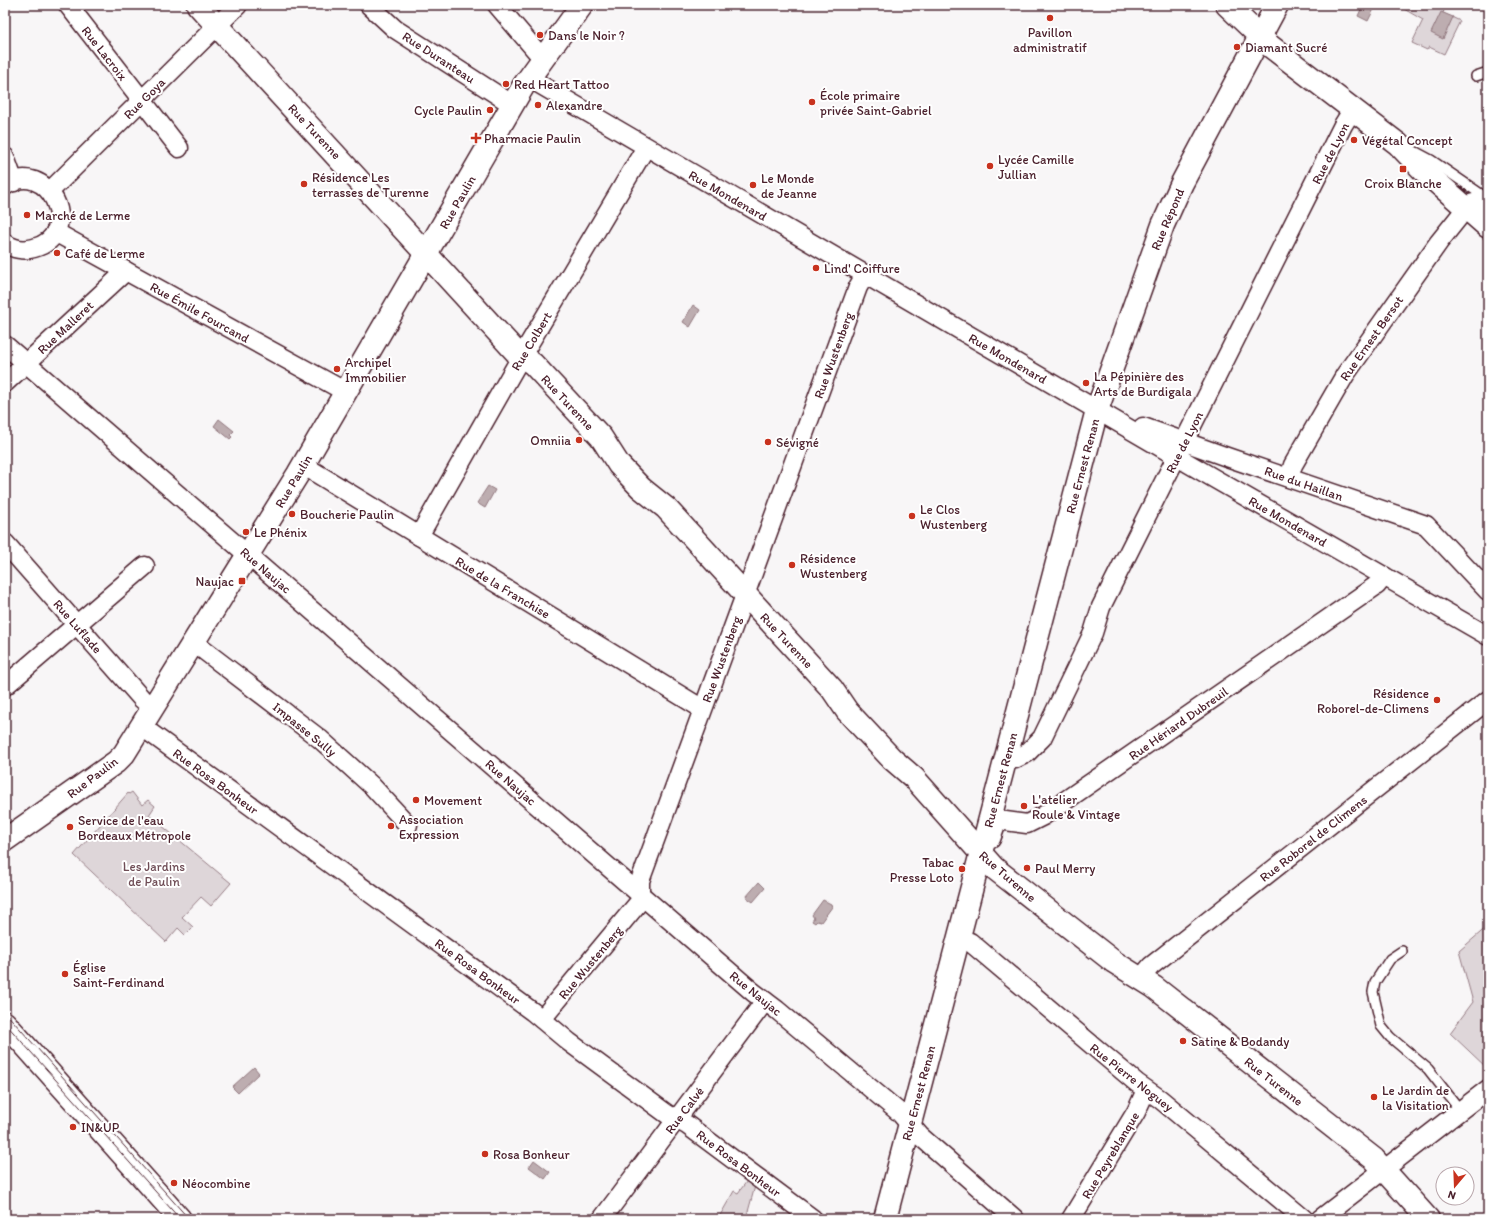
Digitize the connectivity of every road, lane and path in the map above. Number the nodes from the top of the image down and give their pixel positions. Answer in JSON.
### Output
{"nodes":[{"id":1,"x":68,"y":5,"type":"edge"},
{"id":2,"x":198,"y":5,"type":"edge"},
{"id":3,"x":238,"y":5,"type":"edge"},
{"id":4,"x":369,"y":5,"type":"edge"},
{"id":5,"x":497,"y":5,"type":"edge"},
{"id":6,"x":582,"y":5,"type":"edge"},
{"id":7,"x":1227,"y":5,"type":"edge"},
{"id":8,"x":1277,"y":5,"type":"edge"},
{"id":9,"x":217,"y":26,"type":"junction"},
{"id":10,"x":1260,"y":37,"type":"junction"},
{"id":11,"x":543,"y":59,"type":"junction"},
{"id":12,"x":1488,"y":72,"type":"edge"},
{"id":13,"x":1476,"y":76,"type":"dead end"},
{"id":14,"x":530,"y":78,"type":"junction"},
{"id":15,"x":142,"y":100,"type":"junction"},
{"id":16,"x":513,"y":105,"type":"junction"},
{"id":17,"x":1353,"y":109,"type":"junction"},
{"id":18,"x":1398,"y":144,"type":"junction"},
{"id":19,"x":646,"y":147,"type":"junction"},
{"id":20,"x":179,"y":148,"type":"dead end"},
{"id":21,"x":5,"y":157,"type":"edge"},
{"id":22,"x":9,"y":184,"type":"edge"},
{"id":23,"x":50,"y":191,"type":"junction"},
{"id":24,"x":1488,"y":200,"type":"edge"},
{"id":25,"x":1478,"y":206,"type":"edge"},
{"id":26,"x":1488,"y":227,"type":"edge"},
{"id":27,"x":55,"y":232,"type":"junction"},
{"id":28,"x":5,"y":243,"type":"edge"},
{"id":29,"x":427,"y":252,"type":"junction"},
{"id":30,"x":126,"y":271,"type":"junction"},
{"id":31,"x":865,"y":274,"type":"junction"},
{"id":32,"x":5,"y":345,"type":"edge"},
{"id":33,"x":522,"y":356,"type":"junction"},
{"id":34,"x":27,"y":363,"type":"junction"},
{"id":35,"x":5,"y":383,"type":"edge"},
{"id":36,"x":346,"y":392,"type":"junction"},
{"id":37,"x":1097,"y":410,"type":"junction"},
{"id":38,"x":1181,"y":449,"type":"junction"},
{"id":39,"x":303,"y":465,"type":"junction"},
{"id":40,"x":1289,"y":478,"type":"junction"},
{"id":41,"x":419,"y":536,"type":"junction"},
{"id":42,"x":5,"y":543,"type":"edge"},
{"id":43,"x":248,"y":554,"type":"junction"},
{"id":44,"x":145,"y":566,"type":"dead end"},
{"id":45,"x":1384,"y":576,"type":"junction"},
{"id":46,"x":1488,"y":591,"type":"edge"},
{"id":47,"x":744,"y":594,"type":"junction"},
{"id":48,"x":77,"y":625,"type":"junction"},
{"id":49,"x":1488,"y":636,"type":"edge"},
{"id":50,"x":193,"y":642,"type":"junction"},
{"id":51,"x":5,"y":686,"type":"edge"},
{"id":52,"x":1488,"y":700,"type":"edge"},
{"id":53,"x":152,"y":708,"type":"junction"},
{"id":54,"x":703,"y":708,"type":"junction"},
{"id":55,"x":141,"y":726,"type":"junction"},
{"id":56,"x":1005,"y":760,"type":"junction"},
{"id":57,"x":994,"y":818,"type":"junction"},
{"id":58,"x":408,"y":825,"type":"dead end"},
{"id":59,"x":5,"y":840,"type":"edge"},
{"id":60,"x":983,"y":857,"type":"junction"},
{"id":61,"x":641,"y":896,"type":"junction"},
{"id":62,"x":958,"y":938,"type":"junction"},
{"id":63,"x":1402,"y":951,"type":"dead end"},
{"id":64,"x":1140,"y":979,"type":"junction"},
{"id":65,"x":765,"y":1001,"type":"junction"},
{"id":66,"x":542,"y":1019,"type":"junction"},
{"id":67,"x":5,"y":1023,"type":"edge"},
{"id":68,"x":1488,"y":1089,"type":"edge"},
{"id":69,"x":1146,"y":1090,"type":"junction"},
{"id":70,"x":1460,"y":1110,"type":"junction"},
{"id":71,"x":677,"y":1120,"type":"junction"},
{"id":72,"x":910,"y":1124,"type":"junction"},
{"id":73,"x":1384,"y":1170,"type":"junction"},
{"id":74,"x":180,"y":1219,"type":"edge"},
{"id":75,"x":602,"y":1219,"type":"edge"},
{"id":76,"x":813,"y":1219,"type":"edge"},
{"id":77,"x":885,"y":1219,"type":"edge"},
{"id":78,"x":1015,"y":1219,"type":"edge"},
{"id":79,"x":1071,"y":1219,"type":"edge"},
{"id":80,"x":1304,"y":1219,"type":"edge"},
{"id":81,"x":1320,"y":1219,"type":"edge"},
{"id":82,"x":1428,"y":1219,"type":"edge"}],
"edges":[{"from":1,"to":15,"type":"street","name":"Rue Lacroix"},
{"from":2,"to":9,"type":"street","name":"Rue Turenne"},
{"from":3,"to":9,"type":"street","name":"Rue Goya"},
{"from":4,"to":16,"type":"street","name":"Rue Duranteau"},
{"from":5,"to":11,"type":"street"},
{"from":6,"to":11,"type":"street","name":"Rue Paulin"},
{"from":7,"to":10,"type":"street"},
{"from":8,"to":10,"type":"street","name":"Rue Répond"},
{"from":9,"to":15,"type":"street","name":"Rue Goya"},
{"from":9,"to":29,"type":"street","name":"Rue Turenne"},
{"from":10,"to":17,"type":"street"},
{"from":10,"to":37,"type":"street","name":"Rue Répond"},
{"from":11,"to":14,"type":"street","name":"Rue Paulin"},
{"from":12,"to":13,"type":"lane"},
{"from":14,"to":16,"type":"street","name":"Rue Paulin"},
{"from":14,"to":19,"type":"street","name":"Rue Mondenard"},
{"from":15,"to":20,"type":"street","name":"Rue Lacroix"},
{"from":15,"to":23,"type":"street","name":"Rue Goya"},
{"from":16,"to":29,"type":"street","name":"Rue Paulin"},
{"from":17,"to":18,"type":"street"},
{"from":17,"to":38,"type":"street","name":"Rue de Lyon"},
{"from":18,"to":24,"type":"lane"},
{"from":18,"to":25,"type":"street"},
{"from":19,"to":31,"type":"street","name":"Rue Mondenard"},
{"from":19,"to":33,"type":"street","name":"Rue Colbert"},
{"from":21,"to":22,"type":"street"},
{"from":22,"to":23,"type":"street"},
{"from":23,"to":27,"type":"street"},
{"from":25,"to":26,"type":"street"},
{"from":25,"to":40,"type":"street","name":"Rue Ernest Bersot"},
{"from":27,"to":28,"type":"street"},
{"from":27,"to":30,"type":"street","name":"Rue Émile Fourcand"},
{"from":29,"to":33,"type":"street","name":"Rue Turenne"},
{"from":29,"to":36,"type":"street","name":"Rue Paulin"},
{"from":30,"to":34,"type":"street","name":"Rue Malleret"},
{"from":30,"to":36,"type":"street","name":"Rue Émile Fourcand"},
{"from":31,"to":37,"type":"street","name":"Rue Mondenard"},
{"from":31,"to":47,"type":"street","name":"Rue Wustenberg"},
{"from":32,"to":34,"type":"street","name":"Rue Naujac"},
{"from":33,"to":41,"type":"street","name":"Rue Colbert"},
{"from":33,"to":47,"type":"street","name":"Rue Turenne"},
{"from":34,"to":35,"type":"street","name":"Rue Malleret"},
{"from":34,"to":43,"type":"street","name":"Rue Naujac"},
{"from":36,"to":39,"type":"street","name":"Rue Paulin"},
{"from":37,"to":38,"type":"street","name":"Rue Mondenard"},
{"from":37,"to":56,"type":"street","name":"Rue Ernest Renan"},
{"from":38,"to":40,"type":"street","name":"Rue du Haillan"},
{"from":38,"to":45,"type":"street","name":"Rue Mondenard"},
{"from":38,"to":56,"type":"street","name":"Rue de Lyon"},
{"from":39,"to":41,"type":"street","name":"Rue de la Franchise"},
{"from":39,"to":43,"type":"street","name":"Rue Paulin"},
{"from":40,"to":46,"type":"street","name":"Rue du Haillan"},
{"from":41,"to":54,"type":"street","name":"Rue de la Franchise"},
{"from":42,"to":48,"type":"street","name":"Rue Luflade"},
{"from":43,"to":50,"type":"street","name":"Rue Paulin"},
{"from":43,"to":61,"type":"street","name":"Rue Naujac"},
{"from":44,"to":48,"type":"street"},
{"from":45,"to":49,"type":"street","name":"Rue Mondenard"},
{"from":45,"to":57,"type":"street","name":"Rue Hériard Dubreuil"},
{"from":47,"to":54,"type":"street","name":"Rue Wustenberg"},
{"from":47,"to":60,"type":"street","name":"Rue Turenne"},
{"from":48,"to":51,"type":"street"},
{"from":48,"to":53,"type":"street","name":"Rue Luflade"},
{"from":50,"to":53,"type":"street","name":"Rue Paulin"},
{"from":50,"to":58,"type":"street","name":"Impasse Sully"},
{"from":52,"to":64,"type":"street","name":"Rue Roborel de Climens"},
{"from":53,"to":55,"type":"street","name":"Rue Paulin"},
{"from":54,"to":61,"type":"street","name":"Rue Wustenberg"},
{"from":55,"to":59,"type":"street","name":"Rue Paulin"},
{"from":55,"to":66,"type":"street","name":"Rue Rosa Bonheur"},
{"from":56,"to":57,"type":"street","name":"Rue Ernest Renan"},
{"from":57,"to":60,"type":"street","name":"Rue Ernest Renan"},
{"from":60,"to":62,"type":"street","name":"Rue Ernest Renan"},
{"from":60,"to":64,"type":"street","name":"Rue Turenne"},
{"from":61,"to":65,"type":"street","name":"Rue Naujac"},
{"from":61,"to":66,"type":"street","name":"Rue Wustenberg"},
{"from":62,"to":69,"type":"street","name":"Rue Pierre Noguey"},
{"from":62,"to":72,"type":"street","name":"Rue Ernest Renan"},
{"from":63,"to":70,"type":"lane"},
{"from":64,"to":73,"type":"street","name":"Rue Turenne"},
{"from":65,"to":71,"type":"street","name":"Rue Calvé"},
{"from":65,"to":72,"type":"street","name":"Rue Naujac"},
{"from":66,"to":71,"type":"street","name":"Rue Rosa Bonheur"},
{"from":67,"to":74,"type":"street"},
{"from":68,"to":70,"type":"street"},
{"from":69,"to":79,"type":"street","name":"Rue Peyreblanque"},
{"from":69,"to":80,"type":"street","name":"Rue Pierre Noguey"},
{"from":70,"to":73,"type":"street"},
{"from":71,"to":75,"type":"street","name":"Rue Calvé"},
{"from":71,"to":76,"type":"street","name":"Rue Rosa Bonheur"},
{"from":72,"to":77,"type":"street","name":"Rue Ernest Renan"},
{"from":72,"to":78,"type":"street","name":"Rue Naujac"},
{"from":73,"to":81,"type":"street"},
{"from":73,"to":82,"type":"street","name":"Rue Turenne"}]}
